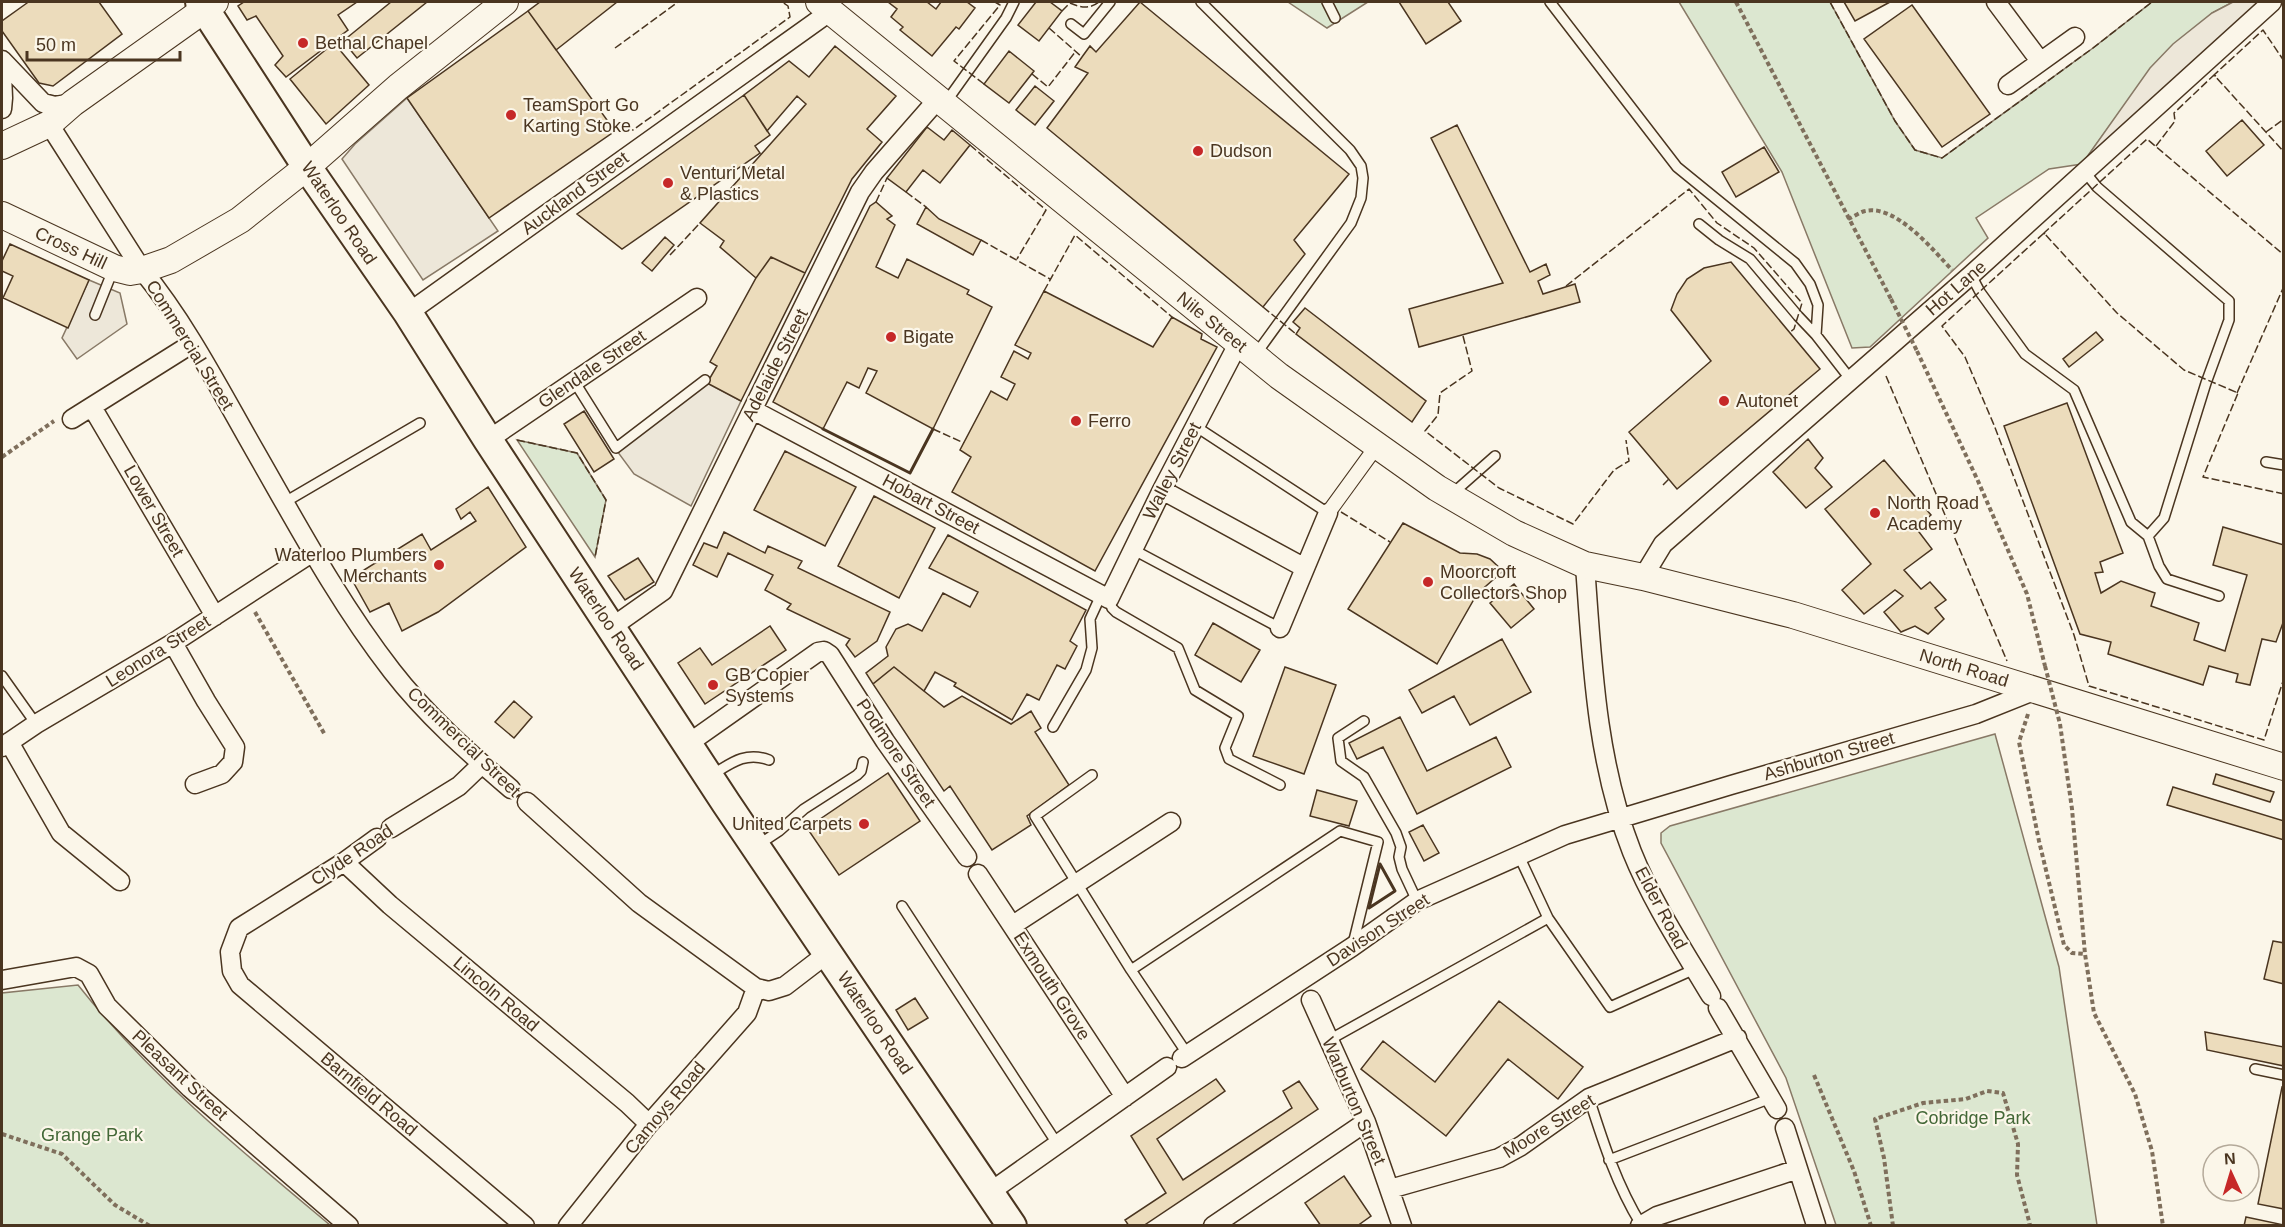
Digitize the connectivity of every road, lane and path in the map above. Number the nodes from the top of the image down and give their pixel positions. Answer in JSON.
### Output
{"nodes":[{"id":1,"x":504,"y":2,"type":"edge"},
{"id":2,"x":1014,"y":2,"type":"edge"},
{"id":3,"x":1110,"y":2,"type":"edge"},
{"id":4,"x":1201,"y":2,"type":"edge"},
{"id":5,"x":1327,"y":2,"type":"edge"},
{"id":6,"x":1550,"y":2,"type":"edge"},
{"id":7,"x":1736,"y":2,"type":"edge"},
{"id":8,"x":1996,"y":2,"type":"edge"},
{"id":9,"x":2272,"y":2,"type":"edge"},
{"id":10,"x":207,"y":4,"type":"edge"},
{"id":11,"x":825,"y":6,"type":"edge"},
{"id":12,"x":1335,"y":18,"type":"dead end"},
{"id":13,"x":1071,"y":24,"type":"dead end"},
{"id":14,"x":2075,"y":37,"type":"dead end"},
{"id":15,"x":2,"y":60,"type":"edge"},
{"id":16,"x":2040,"y":61,"type":"junction"},
{"id":17,"x":2,"y":74,"type":"edge"},
{"id":18,"x":2008,"y":84,"type":"dead end"},
{"id":19,"x":941,"y":101,"type":"junction"},
{"id":20,"x":73,"y":103,"type":"junction"},
{"id":21,"x":2,"y":109,"type":"edge"},
{"id":22,"x":49,"y":124,"type":"junction"},
{"id":23,"x":2,"y":146,"type":"edge"},
{"id":24,"x":307,"y":166,"type":"junction"},
{"id":25,"x":2085,"y":172,"type":"junction"},
{"id":26,"x":2,"y":215,"type":"edge"},
{"id":27,"x":1848,"y":219,"type":"junction"},
{"id":28,"x":1699,"y":224,"type":"dead end"},
{"id":29,"x":114,"y":268,"type":"junction"},
{"id":30,"x":142,"y":270,"type":"junction"},
{"id":31,"x":1967,"y":279,"type":"junction"},
{"id":32,"x":697,"y":298,"type":"dead end"},
{"id":33,"x":408,"y":313,"type":"junction"},
{"id":34,"x":94,"y":315,"type":"dead end"},
{"id":35,"x":1816,"y":334,"type":"junction"},
{"id":36,"x":193,"y":343,"type":"junction"},
{"id":37,"x":1246,"y":350,"type":"junction"},
{"id":38,"x":705,"y":380,"type":"dead end"},
{"id":39,"x":1851,"y":380,"type":"junction"},
{"id":40,"x":574,"y":381,"type":"junction"},
{"id":41,"x":93,"y":407,"type":"junction"},
{"id":42,"x":753,"y":410,"type":"junction"},
{"id":43,"x":72,"y":419,"type":"joint"},
{"id":44,"x":420,"y":423,"type":"dead end"},
{"id":45,"x":1196,"y":426,"type":"junction"},
{"id":46,"x":488,"y":440,"type":"junction"},
{"id":47,"x":1376,"y":447,"type":"junction"},
{"id":48,"x":1495,"y":456,"type":"dead end"},
{"id":49,"x":2,"y":457,"type":"edge"},
{"id":50,"x":2266,"y":462,"type":"dead end"},
{"id":51,"x":2283,"y":465,"type":"edge"},
{"id":52,"x":1162,"y":490,"type":"junction"},
{"id":53,"x":1450,"y":496,"type":"junction"},
{"id":54,"x":285,"y":502,"type":"junction"},
{"id":55,"x":1328,"y":513,"type":"junction"},
{"id":56,"x":2148,"y":536,"type":"junction"},
{"id":57,"x":1132,"y":549,"type":"junction"},
{"id":58,"x":313,"y":552,"type":"junction"},
{"id":59,"x":1585,"y":565,"type":"junction"},
{"id":60,"x":1305,"y":568,"type":"junction"},
{"id":61,"x":1643,"y":577,"type":"junction"},
{"id":62,"x":246,"y":596,"type":"junction"},
{"id":63,"x":2219,"y":596,"type":"dead end"},
{"id":64,"x":1105,"y":597,"type":"junction"},
{"id":65,"x":215,"y":616,"type":"junction"},
{"id":66,"x":612,"y":627,"type":"junction"},
{"id":67,"x":1280,"y":628,"type":"joint"},
{"id":68,"x":173,"y":643,"type":"junction"},
{"id":69,"x":2,"y":676,"type":"edge"},
{"id":70,"x":2036,"y":690,"type":"junction"},
{"id":71,"x":1364,"y":721,"type":"dead end"},
{"id":72,"x":36,"y":724,"type":"junction"},
{"id":73,"x":1053,"y":727,"type":"dead end"},
{"id":74,"x":325,"y":735,"type":"dead end"},
{"id":75,"x":689,"y":743,"type":"junction"},
{"id":76,"x":5,"y":745,"type":"edge"},
{"id":77,"x":769,"y":760,"type":"dead end"},
{"id":78,"x":863,"y":762,"type":"dead end"},
{"id":79,"x":482,"y":764,"type":"junction"},
{"id":80,"x":2283,"y":767,"type":"edge"},
{"id":81,"x":1092,"y":775,"type":"dead end"},
{"id":82,"x":710,"y":777,"type":"junction"},
{"id":83,"x":195,"y":784,"type":"dead end"},
{"id":84,"x":1281,"y":785,"type":"dead end"},
{"id":85,"x":511,"y":789,"type":"joint"},
{"id":86,"x":527,"y":802,"type":"joint"},
{"id":87,"x":1621,"y":818,"type":"junction"},
{"id":88,"x":1171,"y":822,"type":"dead end"},
{"id":89,"x":756,"y":846,"type":"junction"},
{"id":90,"x":1519,"y":856,"type":"junction"},
{"id":91,"x":968,"y":857,"type":"joint"},
{"id":92,"x":344,"y":862,"type":"junction"},
{"id":93,"x":978,"y":874,"type":"joint"},
{"id":94,"x":120,"y":881,"type":"dead end"},
{"id":95,"x":1077,"y":884,"type":"junction"},
{"id":96,"x":1417,"y":901,"type":"junction"},
{"id":97,"x":902,"y":906,"type":"dead end"},
{"id":98,"x":1548,"y":918,"type":"junction"},
{"id":99,"x":1013,"y":925,"type":"junction"},
{"id":100,"x":1352,"y":947,"type":"junction"},
{"id":101,"x":230,"y":952,"type":"joint"},
{"id":102,"x":828,"y":953,"type":"junction"},
{"id":103,"x":2085,"y":954,"type":"junction"},
{"id":104,"x":1695,"y":969,"type":"junction"},
{"id":105,"x":1131,"y":970,"type":"junction"},
{"id":106,"x":2,"y":980,"type":"edge"},
{"id":107,"x":1301,"y":980,"type":"junction"},
{"id":108,"x":756,"y":988,"type":"junction"},
{"id":109,"x":1311,"y":1000,"type":"joint"},
{"id":110,"x":1737,"y":1038,"type":"junction"},
{"id":111,"x":1329,"y":1040,"type":"junction"},
{"id":112,"x":1179,"y":1060,"type":"junction"},
{"id":113,"x":2255,"y":1069,"type":"dead end"},
{"id":114,"x":1815,"y":1075,"type":"dead end"},
{"id":115,"x":2283,"y":1075,"type":"edge"},
{"id":116,"x":1125,"y":1097,"type":"junction"},
{"id":117,"x":1589,"y":1098,"type":"junction"},
{"id":118,"x":1774,"y":1103,"type":"junction"},
{"id":119,"x":1366,"y":1122,"type":"junction"},
{"id":120,"x":649,"y":1124,"type":"junction"},
{"id":121,"x":1785,"y":1128,"type":"joint"},
{"id":122,"x":2,"y":1134,"type":"edge"},
{"id":123,"x":1058,"y":1145,"type":"junction"},
{"id":124,"x":1609,"y":1160,"type":"junction"},
{"id":125,"x":1798,"y":1169,"type":"junction"},
{"id":126,"x":1390,"y":1190,"type":"junction"},
{"id":127,"x":990,"y":1192,"type":"junction"},
{"id":128,"x":1641,"y":1225,"type":"edge"},
{"id":129,"x":1816,"y":1225,"type":"edge"},
{"id":130,"x":150,"y":1226,"type":"edge"},
{"id":131,"x":349,"y":1226,"type":"edge"},
{"id":132,"x":525,"y":1226,"type":"edge"},
{"id":133,"x":568,"y":1226,"type":"edge"},
{"id":134,"x":1012,"y":1226,"type":"edge"},
{"id":135,"x":1213,"y":1226,"type":"edge"},
{"id":136,"x":1402,"y":1226,"type":"edge"},
{"id":137,"x":1871,"y":1226,"type":"edge"},
{"id":138,"x":1893,"y":1226,"type":"edge"},
{"id":139,"x":2026,"y":1226,"type":"edge"},
{"id":140,"x":2163,"y":1226,"type":"edge"}],
"edges":[{"from":1,"to":24,"type":"main road"},
{"from":2,"to":19,"type":"lane"},
{"from":3,"to":13,"type":"lane"},
{"from":4,"to":37,"type":"lane"},
{"from":5,"to":12,"type":"lane"},
{"from":6,"to":35,"type":"lane"},
{"from":7,"to":27,"type":"path"},
{"from":8,"to":16,"type":"street"},
{"from":9,"to":25,"type":"street","name":"Hot Lane"},
{"from":10,"to":20,"type":"main road"},
{"from":10,"to":24,"type":"main road","name":"Waterloo Road"},
{"from":11,"to":19,"type":"main road","name":"Nile Street"},
{"from":11,"to":33,"type":"street","name":"Auckland Street"},
{"from":14,"to":16,"type":"street"},
{"from":15,"to":20,"type":"street"},
{"from":16,"to":18,"type":"street"},
{"from":17,"to":21,"type":"street"},
{"from":19,"to":37,"type":"main road","name":"Nile Street"},
{"from":19,"to":42,"type":"street","name":"Adelaide Street"},
{"from":20,"to":22,"type":"main road"},
{"from":22,"to":23,"type":"main road"},
{"from":22,"to":30,"type":"street","name":"Commercial Street"},
{"from":24,"to":30,"type":"main road"},
{"from":24,"to":33,"type":"main road","name":"Waterloo Road"},
{"from":25,"to":31,"type":"street","name":"Hot Lane"},
{"from":25,"to":56,"type":"lane"},
{"from":26,"to":29,"type":"main road","name":"Cross Hill"},
{"from":27,"to":31,"type":"path"},
{"from":27,"to":103,"type":"path","bridge":true},
{"from":28,"to":35,"type":"lane"},
{"from":29,"to":30,"type":"main road","name":"Cross Hill"},
{"from":29,"to":34,"type":"lane"},
{"from":30,"to":36,"type":"street","name":"Commercial Street"},
{"from":31,"to":39,"type":"street","name":"Hot Lane"},
{"from":31,"to":56,"type":"lane"},
{"from":32,"to":40,"type":"street","name":"Glendale Street"},
{"from":33,"to":46,"type":"main road","name":"Waterloo Road"},
{"from":35,"to":39,"type":"lane"},
{"from":36,"to":41,"type":"street"},
{"from":36,"to":54,"type":"street","name":"Commercial Street"},
{"from":37,"to":45,"type":"street","name":"Walley Street"},
{"from":37,"to":47,"type":"main road","name":"Nile Street"},
{"from":38,"to":40,"type":"lane"},
{"from":39,"to":61,"type":"street","name":"Hot Lane"},
{"from":40,"to":46,"type":"street","name":"Glendale Street"},
{"from":41,"to":43,"type":"street"},
{"from":41,"to":65,"type":"street","name":"Lower Street"},
{"from":42,"to":64,"type":"street","name":"Hobart Street"},
{"from":42,"to":66,"type":"street","name":"Adelaide Street"},
{"from":43,"to":49,"type":"path"},
{"from":44,"to":54,"type":"lane"},
{"from":45,"to":52,"type":"street","name":"Walley Street"},
{"from":45,"to":55,"type":"lane"},
{"from":46,"to":66,"type":"main road","name":"Waterloo Road"},
{"from":47,"to":53,"type":"main road","name":"Nile Street"},
{"from":47,"to":55,"type":"street"},
{"from":48,"to":53,"type":"lane"},
{"from":50,"to":51,"type":"lane"},
{"from":52,"to":57,"type":"street","name":"Walley Street"},
{"from":52,"to":60,"type":"street"},
{"from":53,"to":59,"type":"main road","name":"Nile Street"},
{"from":54,"to":58,"type":"street","name":"Commercial Street"},
{"from":55,"to":60,"type":"street"},
{"from":56,"to":63,"type":"lane"},
{"from":57,"to":64,"type":"street","name":"Walley Street"},
{"from":57,"to":67,"type":"lane"},
{"from":58,"to":62,"type":"street","name":"Leonora Street"},
{"from":58,"to":79,"type":"street","name":"Commercial Street"},
{"from":59,"to":61,"type":"main road","name":"Nile Street"},
{"from":59,"to":87,"type":"street","name":"Elder Road"},
{"from":60,"to":67,"type":"street"},
{"from":61,"to":70,"type":"main road","name":"North Road"},
{"from":62,"to":65,"type":"street","name":"Leonora Street"},
{"from":62,"to":74,"type":"path"},
{"from":64,"to":73,"type":"lane"},
{"from":64,"to":84,"type":"lane"},
{"from":65,"to":68,"type":"street","name":"Leonora Street"},
{"from":66,"to":75,"type":"main road","name":"Waterloo Road"},
{"from":68,"to":72,"type":"street","name":"Leonora Street"},
{"from":68,"to":83,"type":"street"},
{"from":69,"to":72,"type":"lane"},
{"from":70,"to":80,"type":"main road","name":"North Road"},
{"from":70,"to":87,"type":"street","name":"Ashburton Street"},
{"from":70,"to":103,"type":"path"},
{"from":71,"to":96,"type":"lane"},
{"from":72,"to":76,"type":"street","name":"Leonora Street"},
{"from":75,"to":82,"type":"main road","name":"Waterloo Road"},
{"from":75,"to":91,"type":"street","name":"Podmore Street"},
{"from":76,"to":94,"type":"street"},
{"from":77,"to":82,"type":"lane"},
{"from":78,"to":89,"type":"lane"},
{"from":79,"to":85,"type":"street","name":"Commercial Street"},
{"from":79,"to":92,"type":"street","name":"Clyde Road"},
{"from":81,"to":95,"type":"lane"},
{"from":82,"to":89,"type":"main road","name":"Waterloo Road"},
{"from":85,"to":86,"type":"street","name":"Commercial Street"},
{"from":86,"to":108,"type":"street","name":"Commercial Street"},
{"from":87,"to":90,"type":"street","name":"Davison Street"},
{"from":87,"to":104,"type":"street","name":"Elder Road"},
{"from":88,"to":95,"type":"street"},
{"from":89,"to":102,"type":"main road","name":"Waterloo Road"},
{"from":90,"to":96,"type":"street","name":"Davison Street"},
{"from":90,"to":98,"type":"lane"},
{"from":91,"to":93,"type":"street"},
{"from":92,"to":101,"type":"street","name":"Clyde Road"},
{"from":92,"to":120,"type":"street","name":"Lincoln Road"},
{"from":93,"to":99,"type":"street","name":"Exmouth Grove"},
{"from":95,"to":99,"type":"street"},
{"from":95,"to":105,"type":"lane"},
{"from":96,"to":100,"type":"street","name":"Davison Street"},
{"from":97,"to":123,"type":"lane"},
{"from":98,"to":104,"type":"lane"},
{"from":98,"to":111,"type":"lane"},
{"from":99,"to":116,"type":"street","name":"Exmouth Grove"},
{"from":100,"to":105,"type":"lane"},
{"from":100,"to":107,"type":"street","name":"Davison Street"},
{"from":101,"to":132,"type":"street","name":"Barnfield Road"},
{"from":102,"to":108,"type":"street"},
{"from":102,"to":127,"type":"main road","name":"Waterloo Road"},
{"from":103,"to":140,"type":"path"},
{"from":104,"to":110,"type":"street","name":"Elder Road"},
{"from":105,"to":112,"type":"lane"},
{"from":106,"to":131,"type":"street","name":"Pleasant Street"},
{"from":107,"to":109,"type":"street","name":"Warburton Street"},
{"from":107,"to":112,"type":"street","name":"Davison Street"},
{"from":108,"to":120,"type":"street","name":"Camoys Road"},
{"from":109,"to":111,"type":"street","name":"Warburton Street"},
{"from":110,"to":117,"type":"street","name":"Moore Street"},
{"from":110,"to":118,"type":"street","name":"Elder Road"},
{"from":111,"to":119,"type":"street","name":"Warburton Street"},
{"from":112,"to":116,"type":"street","name":"Davison Street"},
{"from":113,"to":115,"type":"lane"},
{"from":114,"to":137,"type":"path"},
{"from":116,"to":123,"type":"street","name":"Davison Street"},
{"from":117,"to":124,"type":"lane"},
{"from":117,"to":126,"type":"street","name":"Moore Street"},
{"from":118,"to":121,"type":"street","name":"Elder Road"},
{"from":118,"to":124,"type":"lane"},
{"from":119,"to":126,"type":"street","name":"Warburton Street"},
{"from":119,"to":135,"type":"street"},
{"from":120,"to":133,"type":"street","name":"Camoys Road"},
{"from":121,"to":125,"type":"street","name":"Elder Road"},
{"from":122,"to":130,"type":"path"},
{"from":123,"to":127,"type":"street","name":"Davison Street"},
{"from":124,"to":128,"type":"lane"},
{"from":125,"to":128,"type":"street"},
{"from":125,"to":129,"type":"street","name":"Elder Road"},
{"from":126,"to":136,"type":"street","name":"Warburton Street"},
{"from":127,"to":134,"type":"main road","name":"Waterloo Road"},
{"from":138,"to":139,"type":"path"}]}
